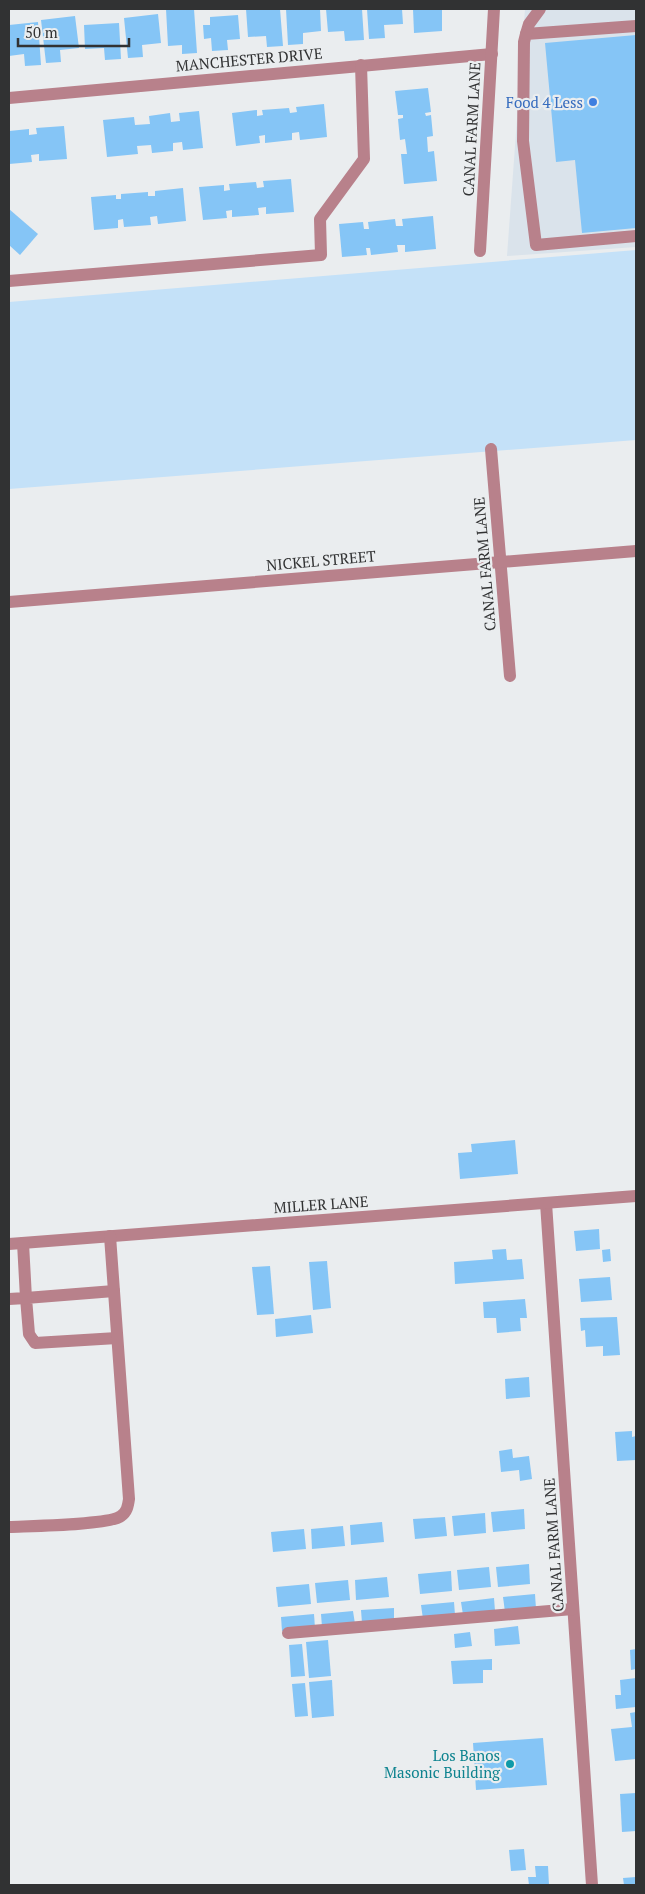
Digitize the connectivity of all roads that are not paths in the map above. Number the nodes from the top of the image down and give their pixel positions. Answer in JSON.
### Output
{"nodes":[{"id":1,"x":494,"y":9,"type":"edge"},
{"id":2,"x":540,"y":9,"type":"edge"},
{"id":3,"x":636,"y":26,"type":"edge"},
{"id":4,"x":526,"y":34,"type":"junction"},
{"id":5,"x":492,"y":54,"type":"junction"},
{"id":6,"x":362,"y":65,"type":"junction"},
{"id":7,"x":9,"y":98,"type":"edge"},
{"id":8,"x":636,"y":236,"type":"edge"},
{"id":9,"x":480,"y":251,"type":"dead end"},
{"id":10,"x":9,"y":281,"type":"edge"},
{"id":11,"x":492,"y":449,"type":"dead end"},
{"id":12,"x":636,"y":551,"type":"edge"},
{"id":13,"x":500,"y":562,"type":"junction"},
{"id":14,"x":9,"y":602,"type":"edge"},
{"id":15,"x":510,"y":676,"type":"dead end"},
{"id":16,"x":636,"y":1196,"type":"edge"},
{"id":17,"x":546,"y":1203,"type":"junction"},
{"id":18,"x":110,"y":1236,"type":"junction"},
{"id":19,"x":23,"y":1243,"type":"junction"},
{"id":20,"x":9,"y":1244,"type":"edge"},
{"id":21,"x":114,"y":1291,"type":"junction"},
{"id":22,"x":26,"y":1298,"type":"junction"},
{"id":23,"x":9,"y":1299,"type":"edge"},
{"id":24,"x":117,"y":1338,"type":"junction"},
{"id":25,"x":9,"y":1527,"type":"edge"},
{"id":26,"x":573,"y":1609,"type":"junction"},
{"id":27,"x":288,"y":1633,"type":"dead end"},
{"id":28,"x":592,"y":1885,"type":"edge"}],
"edges":[{"from":1,"to":5,"type":"street","name":"CANAL FARM LANE"},
{"from":2,"to":4,"type":"street"},
{"from":3,"to":4,"type":"street"},
{"from":4,"to":8,"type":"street"},
{"from":5,"to":6,"type":"street","name":"MANCHESTER DRIVE"},
{"from":5,"to":9,"type":"street","name":"CANAL FARM LANE"},
{"from":6,"to":7,"type":"street","name":"MANCHESTER DRIVE"},
{"from":6,"to":10,"type":"street"},
{"from":11,"to":13,"type":"street","name":"CANAL FARM LANE"},
{"from":12,"to":13,"type":"street","name":"NICKEL STREET"},
{"from":13,"to":14,"type":"street","name":"NICKEL STREET"},
{"from":13,"to":15,"type":"street","name":"CANAL FARM LANE"},
{"from":16,"to":17,"type":"street","name":"MILLER LANE"},
{"from":17,"to":18,"type":"street","name":"MILLER LANE"},
{"from":17,"to":26,"type":"street","name":"CANAL FARM LANE"},
{"from":18,"to":19,"type":"street","name":"MILLER LANE"},
{"from":18,"to":21,"type":"street"},
{"from":19,"to":20,"type":"street","name":"MILLER LANE"},
{"from":19,"to":22,"type":"street"},
{"from":21,"to":22,"type":"street"},
{"from":21,"to":24,"type":"street"},
{"from":22,"to":23,"type":"street"},
{"from":22,"to":24,"type":"street"},
{"from":24,"to":25,"type":"street"},
{"from":26,"to":27,"type":"street"},
{"from":26,"to":28,"type":"street","name":"CANAL FARM LANE"}]}
